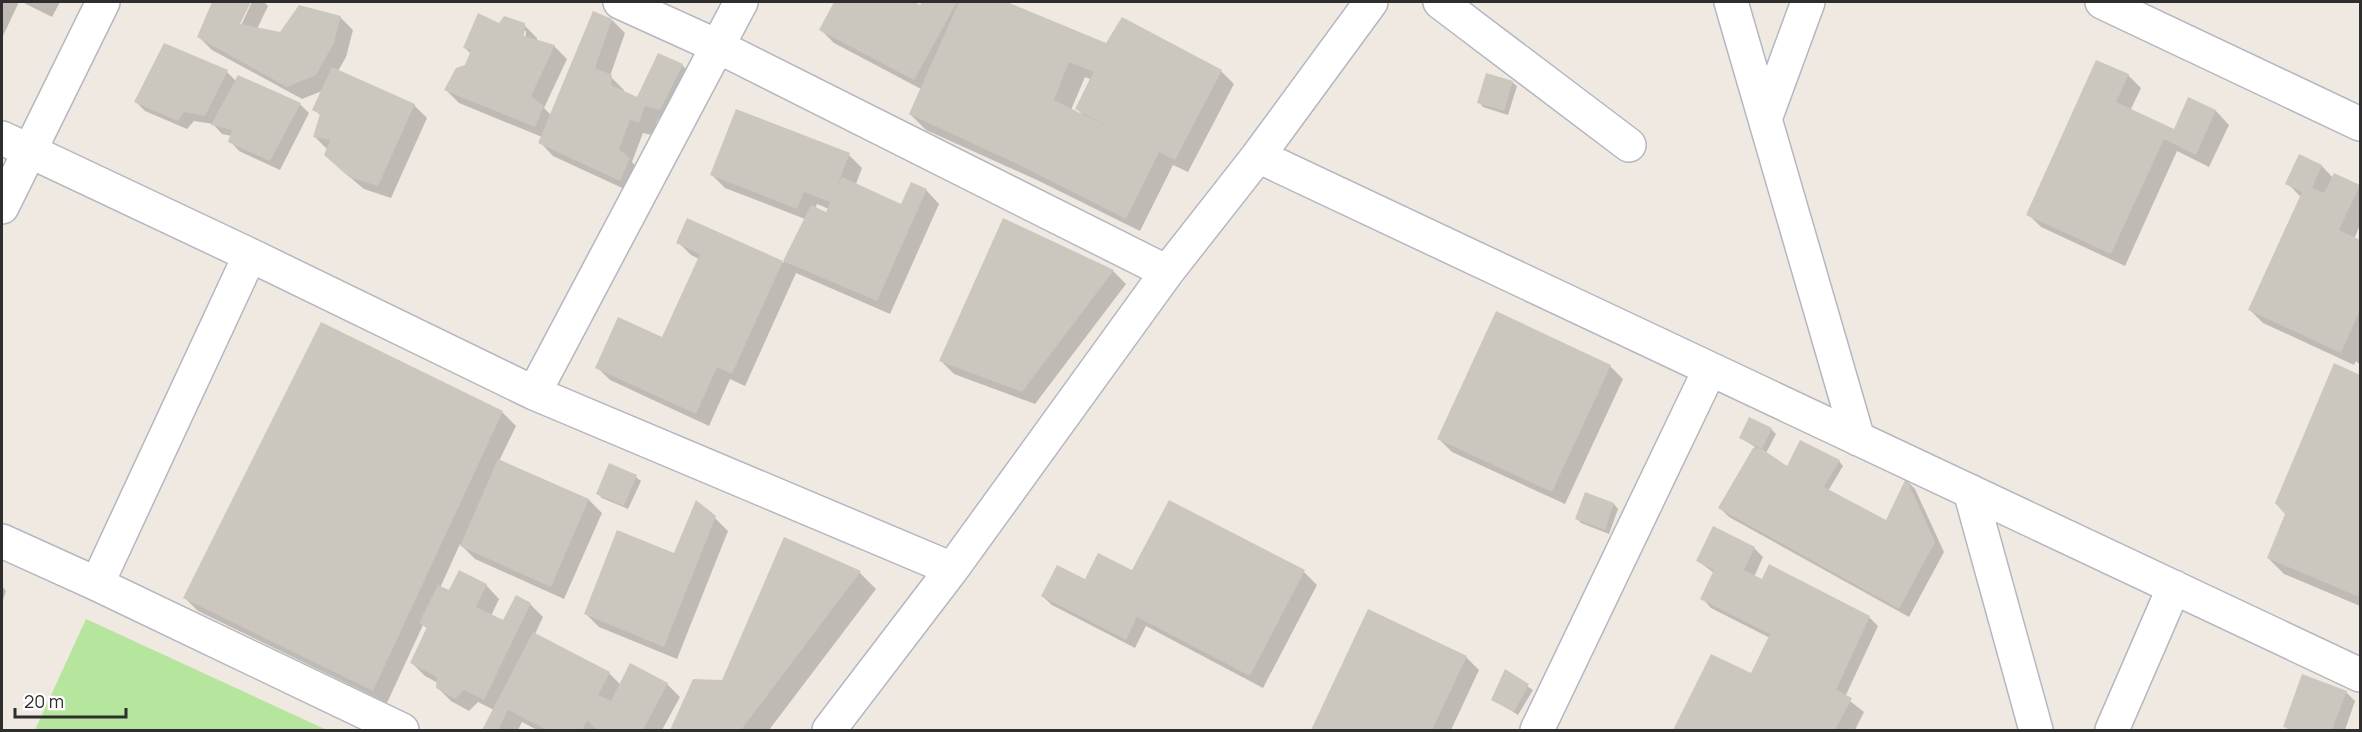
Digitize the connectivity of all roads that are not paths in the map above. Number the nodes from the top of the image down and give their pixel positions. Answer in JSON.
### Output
{"nodes":[{"id":1,"x":103,"y":2,"type":"edge"},
{"id":2,"x":620,"y":2,"type":"edge"},
{"id":3,"x":741,"y":2,"type":"edge"},
{"id":4,"x":1371,"y":2,"type":"edge"},
{"id":5,"x":1440,"y":2,"type":"edge"},
{"id":6,"x":1731,"y":2,"type":"edge"},
{"id":7,"x":1808,"y":2,"type":"edge"},
{"id":8,"x":2102,"y":2,"type":"edge"},
{"id":9,"x":719,"y":47,"type":"junction"},
{"id":10,"x":1765,"y":119,"type":"junction"},
{"id":11,"x":2361,"y":124,"type":"edge"},
{"id":12,"x":15,"y":144,"type":"edge"},
{"id":13,"x":1629,"y":145,"type":"dead end"},
{"id":14,"x":1258,"y":156,"type":"junction"},
{"id":15,"x":2,"y":207,"type":"edge"},
{"id":16,"x":250,"y":255,"type":"junction"},
{"id":17,"x":1167,"y":272,"type":"junction"},
{"id":18,"x":1710,"y":369,"type":"junction"},
{"id":19,"x":534,"y":393,"type":"junction"},
{"id":20,"x":1858,"y":439,"type":"junction"},
{"id":21,"x":1970,"y":491,"type":"junction"},
{"id":22,"x":2,"y":541,"type":"edge"},
{"id":23,"x":952,"y":569,"type":"junction"},
{"id":24,"x":97,"y":584,"type":"junction"},
{"id":25,"x":2174,"y":587,"type":"junction"},
{"id":26,"x":2361,"y":675,"type":"edge"},
{"id":27,"x":402,"y":730,"type":"edge"},
{"id":28,"x":829,"y":730,"type":"edge"},
{"id":29,"x":1537,"y":730,"type":"edge"},
{"id":30,"x":2036,"y":730,"type":"edge"},
{"id":31,"x":2112,"y":730,"type":"edge"}],
"edges":[{"from":1,"to":12,"type":"street"},
{"from":2,"to":9,"type":"street"},
{"from":3,"to":9,"type":"street"},
{"from":4,"to":14,"type":"street"},
{"from":5,"to":13,"type":"street"},
{"from":6,"to":10,"type":"street"},
{"from":7,"to":10,"type":"street"},
{"from":8,"to":11,"type":"street"},
{"from":9,"to":17,"type":"street"},
{"from":9,"to":19,"type":"street"},
{"from":10,"to":20,"type":"street"},
{"from":12,"to":15,"type":"street"},
{"from":12,"to":16,"type":"street"},
{"from":14,"to":17,"type":"street"},
{"from":14,"to":18,"type":"street"},
{"from":16,"to":19,"type":"street"},
{"from":16,"to":24,"type":"street"},
{"from":17,"to":23,"type":"street"},
{"from":18,"to":20,"type":"street"},
{"from":18,"to":29,"type":"street"},
{"from":19,"to":23,"type":"street"},
{"from":20,"to":21,"type":"street"},
{"from":21,"to":25,"type":"street"},
{"from":21,"to":30,"type":"street"},
{"from":22,"to":24,"type":"street"},
{"from":23,"to":28,"type":"street"},
{"from":24,"to":27,"type":"street"},
{"from":25,"to":26,"type":"street"},
{"from":25,"to":31,"type":"street"}]}
